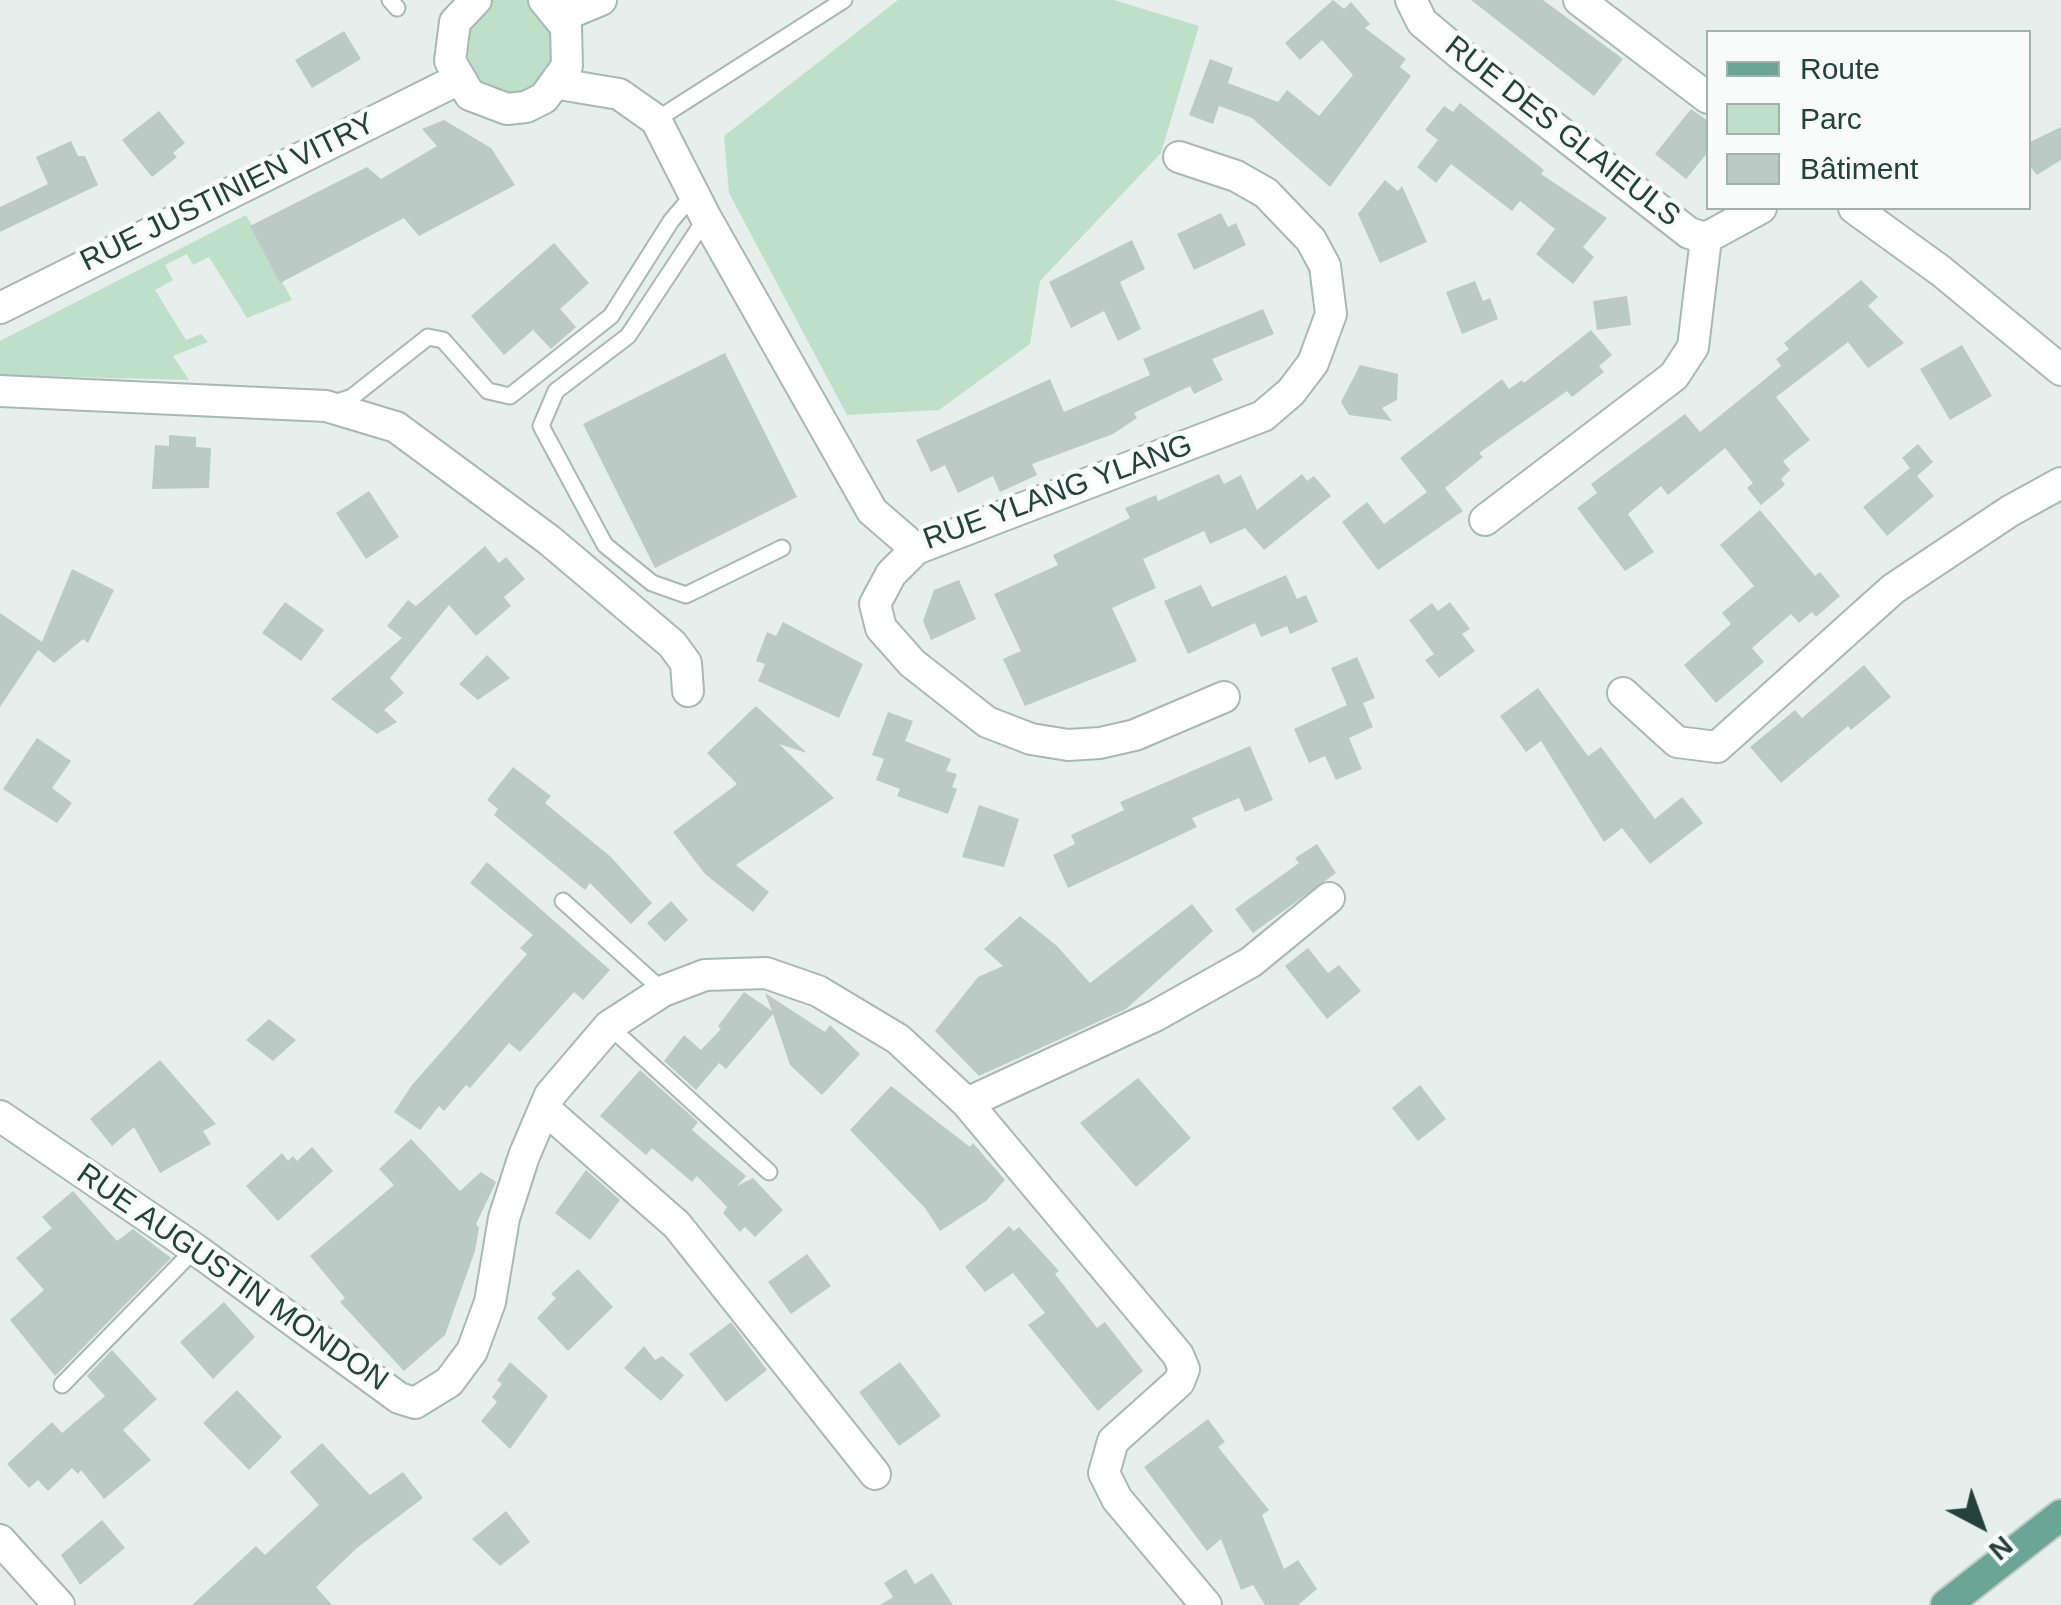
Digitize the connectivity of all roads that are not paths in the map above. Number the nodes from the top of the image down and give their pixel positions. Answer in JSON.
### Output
{"nodes":[{"id":1,"x":601,"y":0,"type":"edge"},
{"id":2,"x":844,"y":0,"type":"edge"},
{"id":3,"x":1411,"y":0,"type":"edge"},
{"id":4,"x":1580,"y":0,"type":"edge"},
{"id":5,"x":468,"y":2,"type":"edge"},
{"id":6,"x":552,"y":8,"type":"edge"},
{"id":7,"x":457,"y":80,"type":"junction"},
{"id":8,"x":558,"y":84,"type":"junction"},
{"id":9,"x":1706,"y":96,"type":"edge"},
{"id":10,"x":656,"y":120,"type":"junction"},
{"id":11,"x":1179,"y":157,"type":"dead end"},
{"id":12,"x":700,"y":206,"type":"junction"},
{"id":13,"x":1757,"y":210,"type":"edge"},
{"id":14,"x":1857,"y":210,"type":"edge"},
{"id":15,"x":1706,"y":238,"type":"junction"},
{"id":16,"x":0,"y":308,"type":"edge"},
{"id":17,"x":2061,"y":370,"type":"edge"},
{"id":18,"x":0,"y":391,"type":"edge"},
{"id":19,"x":326,"y":406,"type":"junction"},
{"id":20,"x":2061,"y":483,"type":"edge"},
{"id":21,"x":1485,"y":520,"type":"dead end"},
{"id":22,"x":782,"y":548,"type":"dead end"},
{"id":23,"x":916,"y":549,"type":"junction"},
{"id":24,"x":688,"y":691,"type":"dead end"},
{"id":25,"x":1624,"y":693,"type":"dead end"},
{"id":26,"x":1224,"y":697,"type":"dead end"},
{"id":27,"x":1329,"y":898,"type":"dead end"},
{"id":28,"x":563,"y":901,"type":"dead end"},
{"id":29,"x":663,"y":991,"type":"junction"},
{"id":30,"x":609,"y":1026,"type":"junction"},
{"id":31,"x":967,"y":1103,"type":"junction"},
{"id":32,"x":544,"y":1108,"type":"junction"},
{"id":33,"x":0,"y":1116,"type":"edge"},
{"id":34,"x":769,"y":1172,"type":"dead end"},
{"id":35,"x":195,"y":1249,"type":"junction"},
{"id":36,"x":62,"y":1385,"type":"dead end"},
{"id":37,"x":875,"y":1474,"type":"dead end"},
{"id":38,"x":2061,"y":1515,"type":"edge"},
{"id":39,"x":0,"y":1540,"type":"edge"},
{"id":40,"x":59,"y":1605,"type":"edge"},
{"id":41,"x":1206,"y":1605,"type":"edge"},
{"id":42,"x":1946,"y":1605,"type":"edge"}],
"edges":[{"from":1,"to":6,"type":"street"},
{"from":2,"to":10,"type":"lane"},
{"from":3,"to":15,"type":"street","name":"RUE DES GLAIEULS"},
{"from":4,"to":9,"type":"street"},
{"from":5,"to":7,"type":"street"},
{"from":6,"to":8,"type":"street"},
{"from":7,"to":8,"type":"street"},
{"from":7,"to":16,"type":"street","name":"RUE JUSTINIEN VITRY"},
{"from":8,"to":10,"type":"street"},
{"from":10,"to":12,"type":"street","name":"RUE YLANG YLANG"},
{"from":11,"to":23,"type":"street","name":"RUE YLANG YLANG"},
{"from":12,"to":19,"type":"lane"},
{"from":12,"to":22,"type":"lane"},
{"from":12,"to":23,"type":"street","name":"RUE YLANG YLANG"},
{"from":13,"to":15,"type":"street"},
{"from":14,"to":17,"type":"street"},
{"from":15,"to":21,"type":"street","name":"RUE DES GLAIEULS"},
{"from":18,"to":19,"type":"street"},
{"from":19,"to":24,"type":"street"},
{"from":20,"to":25,"type":"street"},
{"from":23,"to":26,"type":"street"},
{"from":27,"to":31,"type":"street"},
{"from":28,"to":29,"type":"lane"},
{"from":29,"to":30,"type":"street","name":"RUE AUGUSTIN MONDON"},
{"from":29,"to":31,"type":"street","name":"RUE AUGUSTIN MONDON"},
{"from":30,"to":32,"type":"street","name":"RUE AUGUSTIN MONDON"},
{"from":30,"to":34,"type":"lane"},
{"from":31,"to":41,"type":"street","name":"RUE AUGUSTIN MONDON"},
{"from":32,"to":35,"type":"street","name":"RUE AUGUSTIN MONDON"},
{"from":32,"to":37,"type":"street"},
{"from":33,"to":35,"type":"street","name":"RUE AUGUSTIN MONDON"},
{"from":35,"to":36,"type":"lane"},
{"from":38,"to":42,"type":"main road"},
{"from":39,"to":40,"type":"street"}]}
